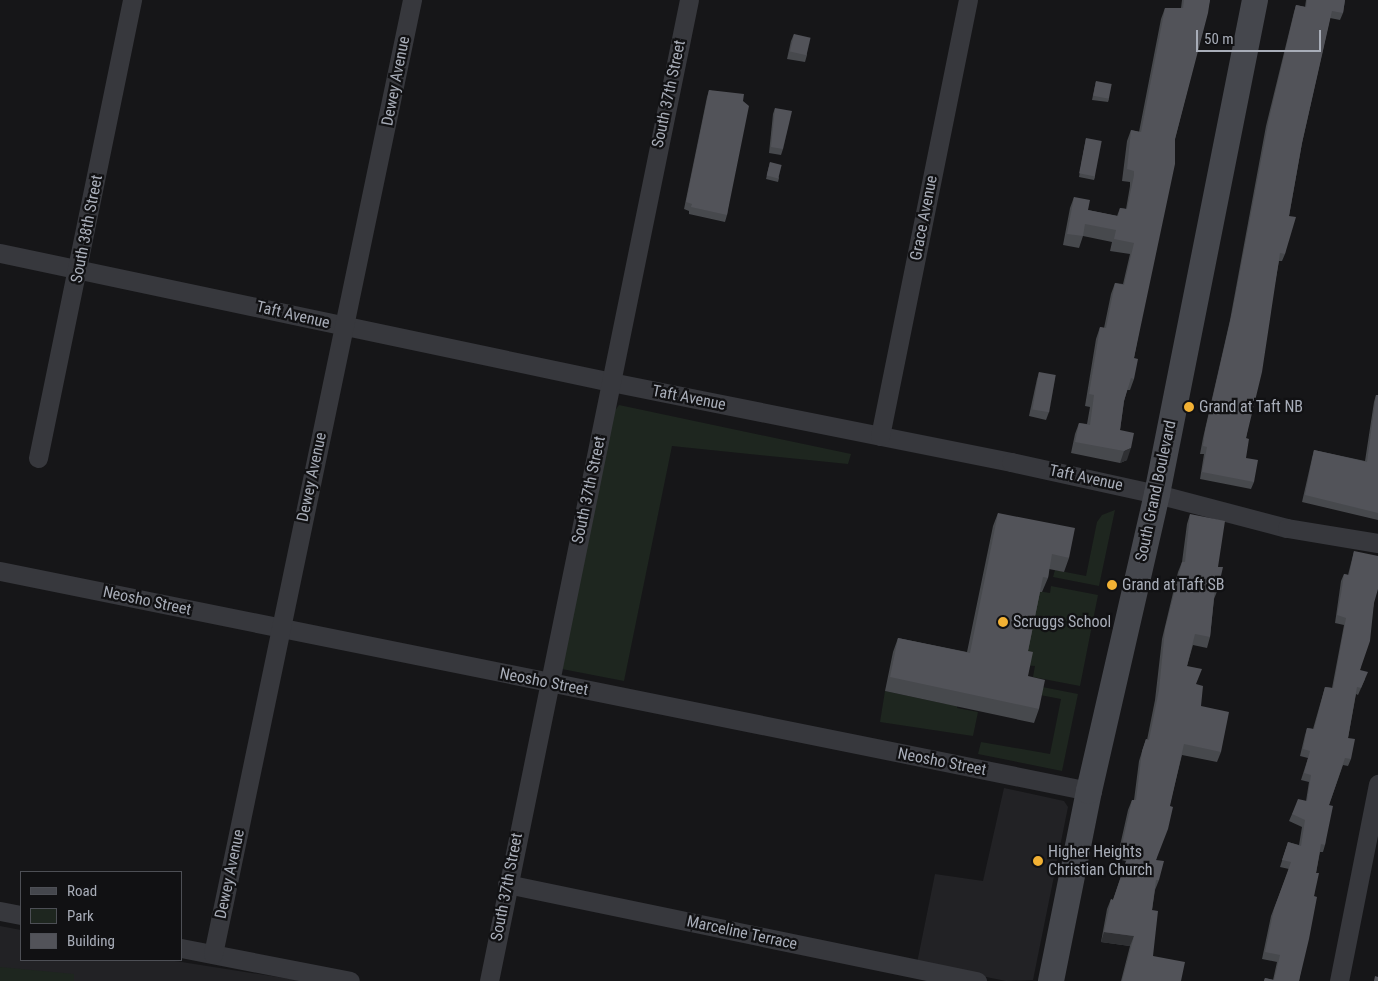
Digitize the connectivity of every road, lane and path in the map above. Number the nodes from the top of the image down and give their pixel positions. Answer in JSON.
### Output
{"nodes":[{"id":1,"x":132,"y":0,"type":"edge"},
{"id":2,"x":412,"y":0,"type":"edge"},
{"id":3,"x":689,"y":0,"type":"edge"},
{"id":4,"x":968,"y":0,"type":"edge"},
{"id":5,"x":1255,"y":0,"type":"edge"},
{"id":6,"x":0,"y":253,"type":"edge"},
{"id":7,"x":79,"y":270,"type":"junction"},
{"id":8,"x":344,"y":327,"type":"junction"},
{"id":9,"x":611,"y":382,"type":"junction"},
{"id":10,"x":880,"y":436,"type":"junction"},
{"id":11,"x":38,"y":458,"type":"dead end"},
{"id":12,"x":1157,"y":494,"type":"junction"},
{"id":13,"x":1378,"y":543,"type":"edge"},
{"id":14,"x":0,"y":571,"type":"edge"},
{"id":15,"x":281,"y":629,"type":"junction"},
{"id":16,"x":550,"y":684,"type":"junction"},
{"id":17,"x":1378,"y":784,"type":"edge"},
{"id":18,"x":1089,"y":791,"type":"junction"},
{"id":19,"x":507,"y":884,"type":"junction"},
{"id":20,"x":0,"y":911,"type":"edge"},
{"id":21,"x":20,"y":915,"type":"edge"},
{"id":22,"x":182,"y":948,"type":"edge"},
{"id":23,"x":213,"y":954,"type":"junction"},
{"id":24,"x":350,"y":981,"type":"edge"},
{"id":25,"x":489,"y":981,"type":"edge"},
{"id":26,"x":977,"y":981,"type":"edge"},
{"id":27,"x":1051,"y":981,"type":"edge"},
{"id":28,"x":1338,"y":981,"type":"edge"}],
"edges":[{"from":1,"to":7,"type":"street","name":"South 38th Street"},
{"from":2,"to":8,"type":"street","name":"Dewey Avenue"},
{"from":3,"to":9,"type":"street","name":"South 37th Street"},
{"from":4,"to":10,"type":"street","name":"Grace Avenue"},
{"from":5,"to":12,"type":"main road","name":"South Grand Boulevard"},
{"from":6,"to":7,"type":"street","name":"Taft Avenue"},
{"from":7,"to":8,"type":"street","name":"Taft Avenue"},
{"from":7,"to":11,"type":"street","name":"South 38th Street"},
{"from":8,"to":9,"type":"street","name":"Taft Avenue"},
{"from":8,"to":15,"type":"street","name":"Dewey Avenue"},
{"from":9,"to":10,"type":"street","name":"Taft Avenue"},
{"from":9,"to":16,"type":"street","name":"South 37th Street"},
{"from":10,"to":12,"type":"street","name":"Taft Avenue"},
{"from":12,"to":13,"type":"street","name":"Taft Avenue"},
{"from":12,"to":18,"type":"main road","name":"South Grand Boulevard"},
{"from":14,"to":15,"type":"street","name":"Neosho Street"},
{"from":15,"to":16,"type":"street","name":"Neosho Street"},
{"from":15,"to":23,"type":"street","name":"Dewey Avenue"},
{"from":16,"to":18,"type":"street","name":"Neosho Street"},
{"from":16,"to":19,"type":"street","name":"South 37th Street"},
{"from":17,"to":28,"type":"street"},
{"from":18,"to":27,"type":"main road","name":"South Grand Boulevard"},
{"from":19,"to":25,"type":"street","name":"South 37th Street"},
{"from":19,"to":26,"type":"street","name":"Marceline Terrace"},
{"from":20,"to":21,"type":"street"},
{"from":22,"to":23,"type":"street"},
{"from":23,"to":24,"type":"street"}]}
